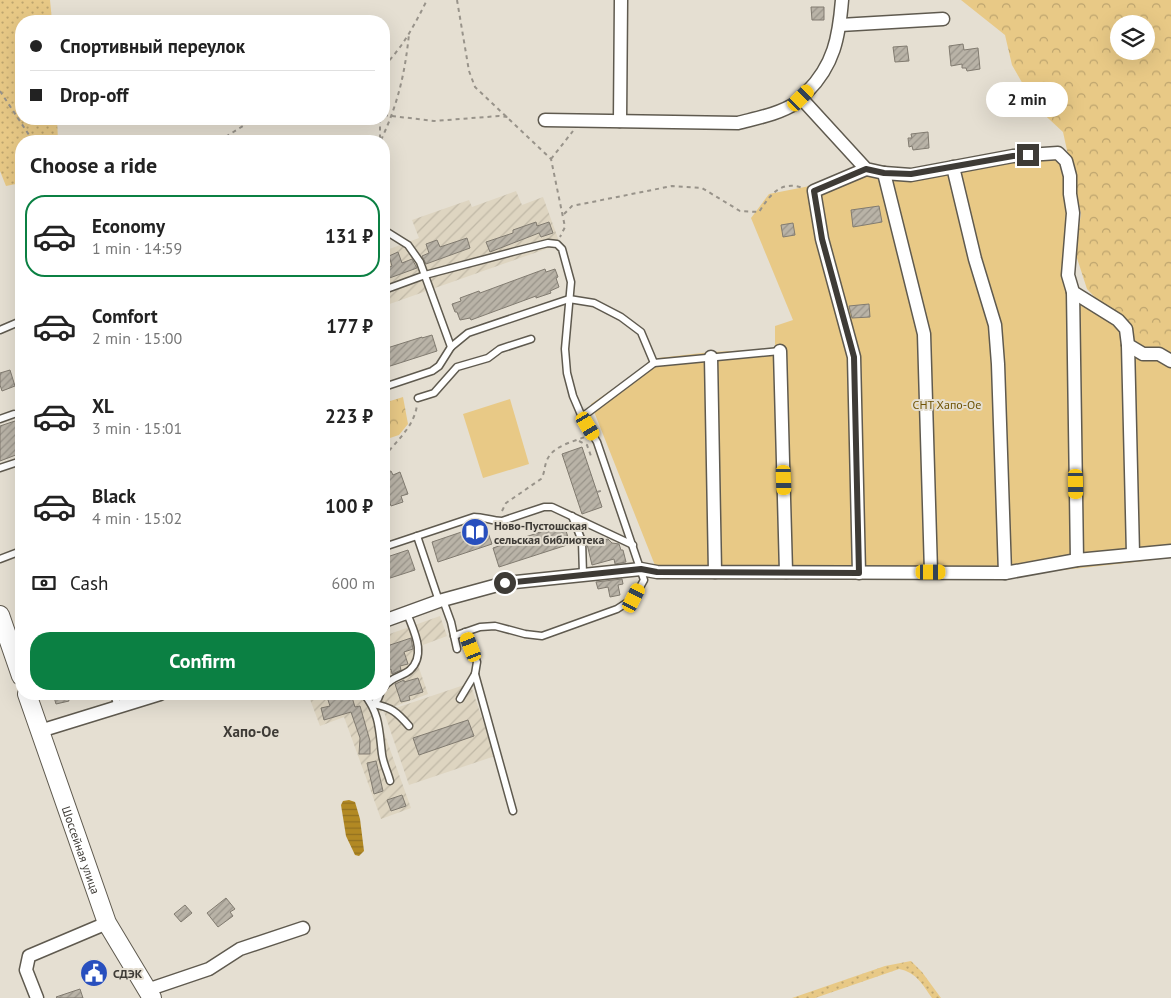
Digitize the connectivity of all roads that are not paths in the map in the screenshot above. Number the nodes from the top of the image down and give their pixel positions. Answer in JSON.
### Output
{"nodes":[{"id":1,"x":621,"y":0,"type":"edge"},
{"id":2,"x":842,"y":0,"type":"edge"},
{"id":3,"x":943,"y":19,"type":"dead end"},
{"id":4,"x":840,"y":25,"type":"junction"},
{"id":5,"x":801,"y":98,"type":"junction"},
{"id":6,"x":545,"y":120,"type":"dead end"},
{"id":7,"x":620,"y":121,"type":"junction"},
{"id":8,"x":953,"y":167,"type":"junction"},
{"id":9,"x":866,"y":169,"type":"junction"},
{"id":10,"x":884,"y":173,"type":"junction"},
{"id":11,"x":390,"y":234,"type":"edge"},
{"id":12,"x":425,"y":275,"type":"junction"},
{"id":13,"x":390,"y":288,"type":"edge"},
{"id":14,"x":1073,"y":292,"type":"junction"},
{"id":15,"x":570,"y":299,"type":"junction"},
{"id":16,"x":15,"y":324,"type":"edge"},
{"id":17,"x":0,"y":330,"type":"edge"},
{"id":18,"x":531,"y":339,"type":"dead end"},
{"id":19,"x":1128,"y":345,"type":"junction"},
{"id":20,"x":451,"y":347,"type":"junction"},
{"id":21,"x":780,"y":350,"type":"joint"},
{"id":22,"x":711,"y":358,"type":"junction"},
{"id":23,"x":1171,"y":361,"type":"edge"},
{"id":24,"x":654,"y":363,"type":"junction"},
{"id":25,"x":439,"y":366,"type":"junction"},
{"id":26,"x":450,"y":376,"type":"junction"},
{"id":27,"x":390,"y":385,"type":"edge"},
{"id":28,"x":418,"y":398,"type":"road end"},
{"id":29,"x":14,"y":414,"type":"dead end"},
{"id":30,"x":582,"y":417,"type":"junction"},
{"id":31,"x":0,"y":418,"type":"edge"},
{"id":32,"x":15,"y":463,"type":"edge"},
{"id":33,"x":0,"y":468,"type":"edge"},
{"id":34,"x":572,"y":516,"type":"junction"},
{"id":35,"x":417,"y":536,"type":"junction"},
{"id":36,"x":390,"y":544,"type":"edge"},
{"id":37,"x":633,"y":545,"type":"junction"},
{"id":38,"x":1171,"y":552,"type":"edge"},
{"id":39,"x":15,"y":553,"type":"edge"},
{"id":40,"x":1133,"y":554,"type":"junction"},
{"id":41,"x":0,"y":559,"type":"edge"},
{"id":42,"x":1077,"y":560,"type":"junction"},
{"id":43,"x":641,"y":569,"type":"junction"},
{"id":44,"x":715,"y":572,"type":"junction"},
{"id":45,"x":786,"y":572,"type":"junction"},
{"id":46,"x":931,"y":572,"type":"junction"},
{"id":47,"x":1005,"y":572,"type":"junction"},
{"id":48,"x":859,"y":573,"type":"junction"},
{"id":49,"x":583,"y":574,"type":"junction"},
{"id":50,"x":441,"y":600,"type":"junction"},
{"id":51,"x":407,"y":613,"type":"junction"},
{"id":52,"x":0,"y":615,"type":"edge"},
{"id":53,"x":390,"y":619,"type":"edge"},
{"id":54,"x":465,"y":632,"type":"junction"},
{"id":55,"x":454,"y":636,"type":"junction"},
{"id":56,"x":457,"y":649,"type":"dead end"},
{"id":57,"x":15,"y":659,"type":"edge"},
{"id":58,"x":475,"y":674,"type":"junction"},
{"id":59,"x":390,"y":680,"type":"edge"},
{"id":60,"x":460,"y":699,"type":"dead end"},
{"id":61,"x":29,"y":700,"type":"edge"},
{"id":62,"x":116,"y":700,"type":"edge"},
{"id":63,"x":141,"y":700,"type":"edge"},
{"id":64,"x":369,"y":700,"type":"edge"},
{"id":65,"x":376,"y":700,"type":"edge"},
{"id":66,"x":373,"y":704,"type":"junction"},
{"id":67,"x":118,"y":707,"type":"junction"},
{"id":68,"x":409,"y":726,"type":"dead end"},
{"id":69,"x":40,"y":731,"type":"junction"},
{"id":70,"x":390,"y":781,"type":"dead end"},
{"id":71,"x":513,"y":811,"type":"dead end"},
{"id":72,"x":107,"y":923,"type":"junction"},
{"id":73,"x":304,"y":928,"type":"dead end"},
{"id":74,"x":150,"y":994,"type":"edge"},
{"id":75,"x":37,"y":998,"type":"edge"}],
"edges":[{"from":1,"to":7,"type":"street"},
{"from":2,"to":4,"type":"street"},
{"from":3,"to":4,"type":"street"},
{"from":4,"to":5,"type":"street"},
{"from":5,"to":7,"type":"street"},
{"from":5,"to":9,"type":"street"},
{"from":6,"to":7,"type":"street"},
{"from":8,"to":10,"type":"street"},
{"from":8,"to":14,"type":"street"},
{"from":8,"to":47,"type":"street"},
{"from":9,"to":10,"type":"street"},
{"from":9,"to":48,"type":"street"},
{"from":10,"to":46,"type":"street"},
{"from":11,"to":12,"type":"lane"},
{"from":12,"to":13,"type":"lane"},
{"from":12,"to":15,"type":"lane"},
{"from":12,"to":20,"type":"lane"},
{"from":14,"to":19,"type":"street"},
{"from":14,"to":42,"type":"street"},
{"from":15,"to":20,"type":"lane"},
{"from":15,"to":24,"type":"lane"},
{"from":15,"to":30,"type":"lane"},
{"from":16,"to":17,"type":"lane"},
{"from":18,"to":26,"type":"lane"},
{"from":19,"to":23,"type":"street"},
{"from":19,"to":40,"type":"street"},
{"from":20,"to":25,"type":"lane"},
{"from":21,"to":22,"type":"lane"},
{"from":21,"to":45,"type":"street"},
{"from":22,"to":24,"type":"lane"},
{"from":22,"to":44,"type":"street"},
{"from":24,"to":30,"type":"lane"},
{"from":25,"to":26,"type":"lane"},
{"from":25,"to":27,"type":"lane"},
{"from":26,"to":28,"type":"lane"},
{"from":29,"to":31,"type":"lane"},
{"from":30,"to":37,"type":"lane"},
{"from":32,"to":33,"type":"lane"},
{"from":34,"to":35,"type":"lane"},
{"from":34,"to":37,"type":"lane"},
{"from":34,"to":49,"type":"lane"},
{"from":35,"to":36,"type":"lane"},
{"from":35,"to":50,"type":"lane"},
{"from":37,"to":43,"type":"lane"},
{"from":38,"to":40,"type":"street"},
{"from":39,"to":41,"type":"lane"},
{"from":40,"to":42,"type":"street"},
{"from":42,"to":47,"type":"street"},
{"from":43,"to":44,"type":"street"},
{"from":43,"to":49,"type":"street"},
{"from":43,"to":54,"type":"lane"},
{"from":44,"to":45,"type":"street"},
{"from":45,"to":48,"type":"street"},
{"from":46,"to":47,"type":"street"},
{"from":46,"to":48,"type":"street"},
{"from":49,"to":50,"type":"street"},
{"from":50,"to":51,"type":"street"},
{"from":50,"to":55,"type":"lane"},
{"from":51,"to":53,"type":"street"},
{"from":51,"to":59,"type":"lane"},
{"from":52,"to":57,"type":"street"},
{"from":54,"to":55,"type":"lane"},
{"from":54,"to":58,"type":"lane"},
{"from":55,"to":56,"type":"lane"},
{"from":58,"to":60,"type":"lane"},
{"from":58,"to":71,"type":"lane"},
{"from":61,"to":69,"type":"street","name":"Шоссейная улица"},
{"from":62,"to":67,"type":"lane"},
{"from":63,"to":67,"type":"street"},
{"from":64,"to":66,"type":"lane"},
{"from":65,"to":66,"type":"lane"},
{"from":66,"to":68,"type":"lane"},
{"from":66,"to":70,"type":"lane"},
{"from":67,"to":69,"type":"street"},
{"from":69,"to":72,"type":"street","name":"Шоссейная улица"},
{"from":72,"to":74,"type":"street","name":"Шоссейная улица"},
{"from":72,"to":75,"type":"street"},
{"from":73,"to":74,"type":"street"}]}
